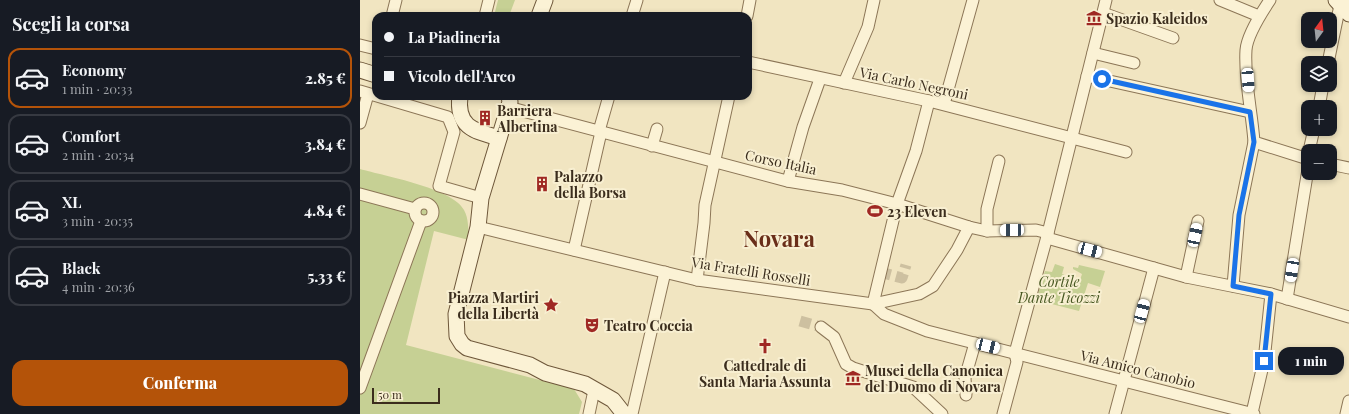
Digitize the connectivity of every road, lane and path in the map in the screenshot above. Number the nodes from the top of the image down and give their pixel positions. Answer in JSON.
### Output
{"nodes":[{"id":1,"x":396,"y":0,"type":"edge"},
{"id":2,"x":489,"y":0,"type":"edge"},
{"id":3,"x":545,"y":0,"type":"edge"},
{"id":4,"x":637,"y":0,"type":"edge"},
{"id":5,"x":750,"y":0,"type":"edge"},
{"id":6,"x":874,"y":0,"type":"edge"},
{"id":7,"x":973,"y":0,"type":"edge"},
{"id":8,"x":1106,"y":0,"type":"edge"},
{"id":9,"x":1220,"y":0,"type":"edge"},
{"id":10,"x":1270,"y":0,"type":"edge"},
{"id":11,"x":1343,"y":5,"type":"edge"},
{"id":12,"x":393,"y":12,"type":"edge"},
{"id":13,"x":486,"y":12,"type":"edge"},
{"id":14,"x":540,"y":12,"type":"edge"},
{"id":15,"x":633,"y":12,"type":"edge"},
{"id":16,"x":747,"y":12,"type":"edge"},
{"id":17,"x":1103,"y":13,"type":"junction"},
{"id":18,"x":1259,"y":16,"type":"junction"},
{"id":19,"x":1173,"y":38,"type":"dead end"},
{"id":20,"x":360,"y":45,"type":"edge"},
{"id":21,"x":372,"y":48,"type":"edge"},
{"id":22,"x":1093,"y":52,"type":"junction"},
{"id":23,"x":1330,"y":56,"type":"edge"},
{"id":24,"x":360,"y":61,"type":"edge"},
{"id":25,"x":752,"y":63,"type":"edge"},
{"id":26,"x":1134,"y":63,"type":"dead end"},
{"id":27,"x":372,"y":65,"type":"edge"},
{"id":28,"x":360,"y":70,"type":"edge"},
{"id":29,"x":372,"y":74,"type":"edge"},
{"id":30,"x":1087,"y":76,"type":"junction"},
{"id":31,"x":820,"y":79,"type":"junction"},
{"id":32,"x":844,"y":83,"type":"junction"},
{"id":33,"x":364,"y":93,"type":"edge"},
{"id":34,"x":386,"y":100,"type":"edge"},
{"id":35,"x":457,"y":100,"type":"edge"},
{"id":36,"x":608,"y":100,"type":"edge"},
{"id":37,"x":728,"y":100,"type":"edge"},
{"id":38,"x":509,"y":101,"type":"edge"},
{"id":39,"x":930,"y":101,"type":"junction"},
{"id":40,"x":944,"y":104,"type":"junction"},
{"id":41,"x":1250,"y":112,"type":"junction"},
{"id":42,"x":360,"y":123,"type":"edge"},
{"id":43,"x":657,"y":129,"type":"dead end"},
{"id":44,"x":600,"y":132,"type":"junction"},
{"id":45,"x":1072,"y":137,"type":"junction"},
{"id":46,"x":499,"y":138,"type":"junction"},
{"id":47,"x":1254,"y":142,"type":"junction"},
{"id":48,"x":652,"y":146,"type":"junction"},
{"id":49,"x":1126,"y":152,"type":"dead end"},
{"id":50,"x":1301,"y":157,"type":"edge"},
{"id":51,"x":999,"y":161,"type":"dead end"},
{"id":52,"x":715,"y":163,"type":"junction"},
{"id":53,"x":1337,"y":165,"type":"edge"},
{"id":54,"x":1349,"y":168,"type":"edge"},
{"id":55,"x":1306,"y":180,"type":"edge"},
{"id":56,"x":787,"y":181,"type":"junction"},
{"id":57,"x":360,"y":194,"type":"edge"},
{"id":58,"x":481,"y":198,"type":"junction"},
{"id":59,"x":897,"y":204,"type":"junction"},
{"id":60,"x":415,"y":209,"type":"junction"},
{"id":61,"x":421,"y":221,"type":"junction"},
{"id":62,"x":1198,"y":221,"type":"dead end"},
{"id":63,"x":478,"y":227,"type":"junction"},
{"id":64,"x":969,"y":227,"type":"junction"},
{"id":65,"x":987,"y":231,"type":"junction"},
{"id":66,"x":1048,"y":236,"type":"junction"},
{"id":67,"x":574,"y":250,"type":"junction"},
{"id":68,"x":1154,"y":268,"type":"junction"},
{"id":69,"x":665,"y":272,"type":"junction"},
{"id":70,"x":1186,"y":276,"type":"junction"},
{"id":71,"x":697,"y":280,"type":"junction"},
{"id":72,"x":1233,"y":286,"type":"junction"},
{"id":73,"x":1271,"y":294,"type":"junction"},
{"id":74,"x":874,"y":298,"type":"junction"},
{"id":75,"x":1287,"y":299,"type":"junction"},
{"id":76,"x":1349,"y":317,"type":"edge"},
{"id":77,"x":821,"y":327,"type":"tunnel mouth"},
{"id":78,"x":975,"y":343,"type":"junction"},
{"id":79,"x":1015,"y":353,"type":"junction"},
{"id":80,"x":1123,"y":381,"type":"junction"},
{"id":81,"x":360,"y":388,"type":"edge"},
{"id":82,"x":594,"y":395,"type":"dead end"},
{"id":83,"x":966,"y":395,"type":"dead end"},
{"id":84,"x":1349,"y":401,"type":"edge"},
{"id":85,"x":1004,"y":410,"type":"edge"},
{"id":86,"x":589,"y":414,"type":"edge"},
{"id":87,"x":624,"y":414,"type":"edge"},
{"id":88,"x":632,"y":414,"type":"edge"},
{"id":89,"x":942,"y":414,"type":"edge"},
{"id":90,"x":1115,"y":414,"type":"edge"},
{"id":91,"x":1253,"y":414,"type":"edge"},
{"id":92,"x":1346,"y":414,"type":"edge"}],
"edges":[{"from":1,"to":12,"type":"street"},
{"from":2,"to":13,"type":"street"},
{"from":3,"to":14,"type":"street"},
{"from":4,"to":15,"type":"street"},
{"from":5,"to":16,"type":"street"},
{"from":6,"to":32,"type":"street"},
{"from":7,"to":40,"type":"street"},
{"from":8,"to":17,"type":"street"},
{"from":9,"to":18,"type":"street"},
{"from":10,"to":18,"type":"street"},
{"from":11,"to":23,"type":"street"},
{"from":17,"to":19,"type":"street"},
{"from":17,"to":22,"type":"street"},
{"from":18,"to":41,"type":"street"},
{"from":20,"to":21,"type":"street"},
{"from":22,"to":26,"type":"street"},
{"from":22,"to":30,"type":"street"},
{"from":24,"to":27,"type":"street"},
{"from":25,"to":31,"type":"street","name":"Via Carlo Negroni"},
{"from":28,"to":29,"type":"street"},
{"from":30,"to":41,"type":"street"},
{"from":30,"to":45,"type":"street"},
{"from":31,"to":32,"type":"street","name":"Via Carlo Negroni"},
{"from":31,"to":56,"type":"street"},
{"from":32,"to":39,"type":"street","name":"Via Carlo Negroni"},
{"from":33,"to":42,"type":"street"},
{"from":34,"to":58,"type":"street"},
{"from":35,"to":46,"type":"street"},
{"from":36,"to":44,"type":"street"},
{"from":37,"to":52,"type":"street"},
{"from":38,"to":44,"type":"street","name":"Corso Italia"},
{"from":38,"to":46,"type":"street"},
{"from":39,"to":40,"type":"street","name":"Via Carlo Negroni"},
{"from":39,"to":59,"type":"street"},
{"from":40,"to":45,"type":"street","name":"Via Carlo Negroni"},
{"from":41,"to":47,"type":"street"},
{"from":43,"to":48,"type":"street"},
{"from":44,"to":48,"type":"street","name":"Corso Italia"},
{"from":44,"to":67,"type":"street"},
{"from":45,"to":49,"type":"street","name":"Via Carlo Negroni"},
{"from":45,"to":66,"type":"street"},
{"from":46,"to":58,"type":"street"},
{"from":47,"to":50,"type":"street"},
{"from":47,"to":72,"type":"street"},
{"from":48,"to":52,"type":"street","name":"Corso Italia"},
{"from":51,"to":65,"type":"street"},
{"from":52,"to":56,"type":"street","name":"Corso Italia"},
{"from":52,"to":71,"type":"street"},
{"from":53,"to":54,"type":"street"},
{"from":55,"to":75,"type":"street"},
{"from":56,"to":59,"type":"street","name":"Corso Italia"},
{"from":57,"to":60,"type":"street"},
{"from":58,"to":63,"type":"street"},
{"from":59,"to":64,"type":"street","name":"Corso Italia"},
{"from":59,"to":74,"type":"street"},
{"from":60,"to":61,"type":"street"},
{"from":60,"to":61,"type":"street"},
{"from":61,"to":81,"type":"street"},
{"from":62,"to":70,"type":"street"},
{"from":63,"to":67,"type":"street","name":"Via Fratelli Rosselli"},
{"from":63,"to":87,"type":"street"},
{"from":64,"to":65,"type":"street","name":"Corso Italia"},
{"from":64,"to":74,"type":"street"},
{"from":65,"to":66,"type":"street","name":"Corso Italia"},
{"from":66,"to":68,"type":"street","name":"Corso Italia"},
{"from":66,"to":79,"type":"street"},
{"from":67,"to":69,"type":"street","name":"Via Fratelli Rosselli"},
{"from":68,"to":70,"type":"street","name":"Corso Italia"},
{"from":68,"to":80,"type":"street"},
{"from":69,"to":71,"type":"street","name":"Via Fratelli Rosselli"},
{"from":69,"to":88,"type":"street"},
{"from":70,"to":72,"type":"street","name":"Corso Italia"},
{"from":71,"to":74,"type":"street","name":"Via Fratelli Rosselli"},
{"from":72,"to":73,"type":"street","name":"Corso Italia"},
{"from":73,"to":75,"type":"street","name":"Corso Italia"},
{"from":73,"to":91,"type":"street"},
{"from":74,"to":78,"type":"street","name":"Via Fratelli Rosselli"},
{"from":75,"to":76,"type":"street","name":"Corso Italia"},
{"from":77,"to":89,"type":"street"},
{"from":78,"to":79,"type":"street","name":"Via Fratelli Rosselli"},
{"from":78,"to":83,"type":"street"},
{"from":79,"to":80,"type":"street","name":"Via Amico Canobio"},
{"from":79,"to":85,"type":"street"},
{"from":80,"to":90,"type":"street"},
{"from":80,"to":91,"type":"street","name":"Via Amico Canobio"},
{"from":82,"to":86,"type":"street"},
{"from":84,"to":92,"type":"street"}]}
